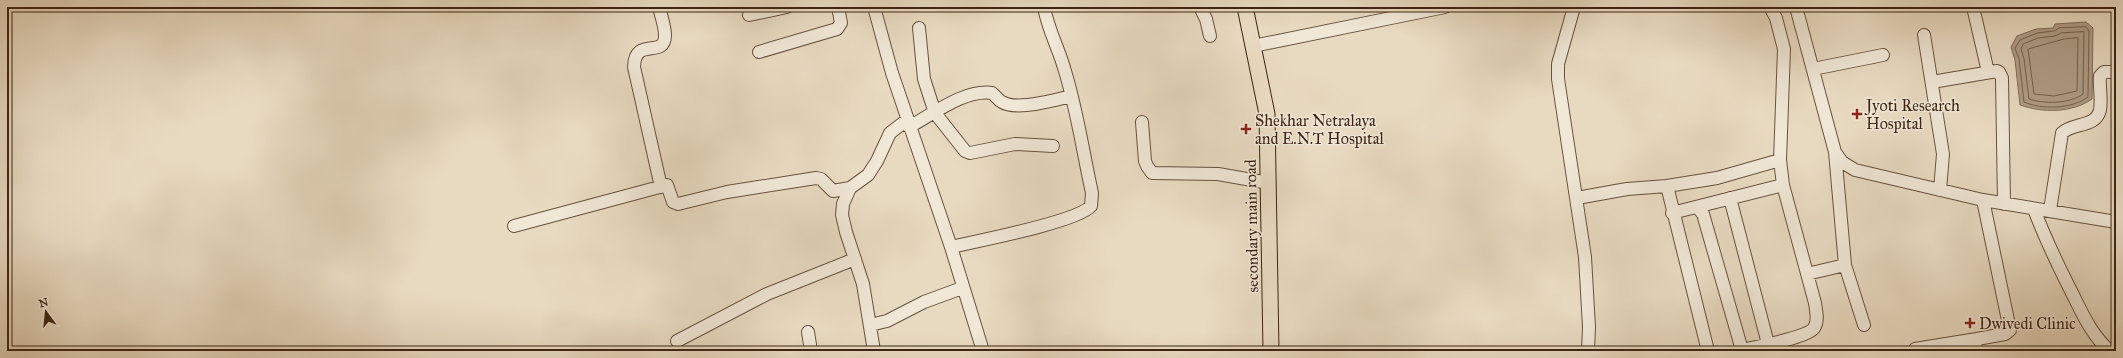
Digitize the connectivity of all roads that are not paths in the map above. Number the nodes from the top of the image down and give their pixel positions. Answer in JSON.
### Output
{"nodes":[{"id":1,"x":659,"y":7,"type":"edge"},
{"id":2,"x":787,"y":7,"type":"edge"},
{"id":3,"x":838,"y":7,"type":"edge"},
{"id":4,"x":874,"y":7,"type":"edge"},
{"id":5,"x":1044,"y":7,"type":"edge"},
{"id":6,"x":1200,"y":7,"type":"edge"},
{"id":7,"x":1245,"y":7,"type":"edge"},
{"id":8,"x":1445,"y":7,"type":"edge"},
{"id":9,"x":1574,"y":7,"type":"edge"},
{"id":10,"x":1770,"y":7,"type":"edge"},
{"id":11,"x":1796,"y":7,"type":"edge"},
{"id":12,"x":1973,"y":7,"type":"edge"},
{"id":13,"x":749,"y":15,"type":"dead end"},
{"id":14,"x":919,"y":28,"type":"dead end"},
{"id":15,"x":1924,"y":35,"type":"dead end"},
{"id":16,"x":1210,"y":36,"type":"dead end"},
{"id":17,"x":1253,"y":46,"type":"junction"},
{"id":18,"x":759,"y":52,"type":"dead end"},
{"id":19,"x":1883,"y":56,"type":"dead end"},
{"id":20,"x":1813,"y":69,"type":"junction"},
{"id":21,"x":1988,"y":72,"type":"junction"},
{"id":22,"x":2116,"y":72,"type":"edge"},
{"id":23,"x":1932,"y":82,"type":"junction"},
{"id":24,"x":1071,"y":96,"type":"junction"},
{"id":25,"x":935,"y":113,"type":"junction"},
{"id":26,"x":1142,"y":122,"type":"dead end"},
{"id":27,"x":908,"y":124,"type":"junction"},
{"id":28,"x":1052,"y":146,"type":"dead end"},
{"id":29,"x":1835,"y":152,"type":"junction"},
{"id":30,"x":1780,"y":160,"type":"junction"},
{"id":31,"x":1269,"y":183,"type":"junction"},
{"id":32,"x":1783,"y":185,"type":"junction"},
{"id":33,"x":1666,"y":186,"type":"junction"},
{"id":34,"x":661,"y":187,"type":"junction"},
{"id":35,"x":850,"y":188,"type":"junction"},
{"id":36,"x":1940,"y":190,"type":"junction"},
{"id":37,"x":1577,"y":198,"type":"junction"},
{"id":38,"x":1730,"y":198,"type":"junction"},
{"id":39,"x":1983,"y":200,"type":"junction"},
{"id":40,"x":2004,"y":204,"type":"junction"},
{"id":41,"x":1697,"y":207,"type":"junction"},
{"id":42,"x":2034,"y":209,"type":"junction"},
{"id":43,"x":2050,"y":210,"type":"junction"},
{"id":44,"x":1672,"y":213,"type":"junction"},
{"id":45,"x":2116,"y":222,"type":"edge"},
{"id":46,"x":514,"y":226,"type":"dead end"},
{"id":47,"x":950,"y":247,"type":"junction"},
{"id":48,"x":856,"y":259,"type":"junction"},
{"id":49,"x":1845,"y":265,"type":"junction"},
{"id":50,"x":1807,"y":274,"type":"junction"},
{"id":51,"x":962,"y":288,"type":"junction"},
{"id":52,"x":870,"y":325,"type":"junction"},
{"id":53,"x":1864,"y":325,"type":"dead end"},
{"id":54,"x":808,"y":332,"type":"dead end"},
{"id":55,"x":677,"y":341,"type":"dead end"},
{"id":56,"x":1768,"y":344,"type":"junction"},
{"id":57,"x":1977,"y":345,"type":"edge"},
{"id":58,"x":1915,"y":349,"type":"dead end"},
{"id":59,"x":812,"y":351,"type":"edge"},
{"id":60,"x":874,"y":351,"type":"edge"},
{"id":61,"x":983,"y":351,"type":"edge"},
{"id":62,"x":1271,"y":351,"type":"edge"},
{"id":63,"x":1588,"y":351,"type":"edge"},
{"id":64,"x":1708,"y":351,"type":"edge"},
{"id":65,"x":1741,"y":351,"type":"edge"},
{"id":66,"x":2110,"y":351,"type":"edge"}],
"edges":[{"from":1,"to":34,"type":"street"},
{"from":2,"to":13,"type":"street"},
{"from":3,"to":18,"type":"street"},
{"from":4,"to":27,"type":"street"},
{"from":5,"to":24,"type":"street"},
{"from":6,"to":16,"type":"street"},
{"from":7,"to":17,"type":"main road","name":"secondary main road"},
{"from":8,"to":17,"type":"street"},
{"from":9,"to":37,"type":"street"},
{"from":10,"to":30,"type":"street"},
{"from":11,"to":20,"type":"street"},
{"from":12,"to":21,"type":"street"},
{"from":14,"to":25,"type":"street"},
{"from":15,"to":23,"type":"street"},
{"from":17,"to":31,"type":"main road","name":"secondary main road"},
{"from":19,"to":20,"type":"street"},
{"from":20,"to":29,"type":"street"},
{"from":21,"to":23,"type":"street"},
{"from":21,"to":40,"type":"street"},
{"from":22,"to":43,"type":"street"},
{"from":23,"to":36,"type":"street"},
{"from":24,"to":25,"type":"street"},
{"from":24,"to":47,"type":"street"},
{"from":25,"to":27,"type":"street"},
{"from":25,"to":28,"type":"street"},
{"from":26,"to":31,"type":"street"},
{"from":27,"to":35,"type":"street"},
{"from":27,"to":47,"type":"street"},
{"from":29,"to":36,"type":"street"},
{"from":29,"to":49,"type":"street"},
{"from":30,"to":32,"type":"street"},
{"from":30,"to":33,"type":"street"},
{"from":31,"to":62,"type":"main road","name":"secondary main road"},
{"from":32,"to":38,"type":"street"},
{"from":32,"to":50,"type":"street"},
{"from":33,"to":37,"type":"street"},
{"from":33,"to":44,"type":"street"},
{"from":34,"to":35,"type":"street"},
{"from":34,"to":46,"type":"street"},
{"from":35,"to":48,"type":"street"},
{"from":36,"to":39,"type":"street"},
{"from":37,"to":63,"type":"street"},
{"from":38,"to":41,"type":"street"},
{"from":38,"to":56,"type":"street"},
{"from":39,"to":40,"type":"street"},
{"from":39,"to":57,"type":"street"},
{"from":40,"to":42,"type":"street"},
{"from":41,"to":44,"type":"street"},
{"from":41,"to":65,"type":"street"},
{"from":42,"to":43,"type":"street"},
{"from":42,"to":66,"type":"street"},
{"from":43,"to":45,"type":"street"},
{"from":44,"to":64,"type":"street"},
{"from":47,"to":51,"type":"street"},
{"from":48,"to":52,"type":"street"},
{"from":48,"to":55,"type":"street"},
{"from":49,"to":50,"type":"street"},
{"from":49,"to":53,"type":"street"},
{"from":50,"to":56,"type":"street"},
{"from":51,"to":52,"type":"street"},
{"from":51,"to":61,"type":"street"},
{"from":52,"to":60,"type":"street"},
{"from":54,"to":59,"type":"street"},
{"from":56,"to":65,"type":"street"},
{"from":57,"to":58,"type":"street"}]}
